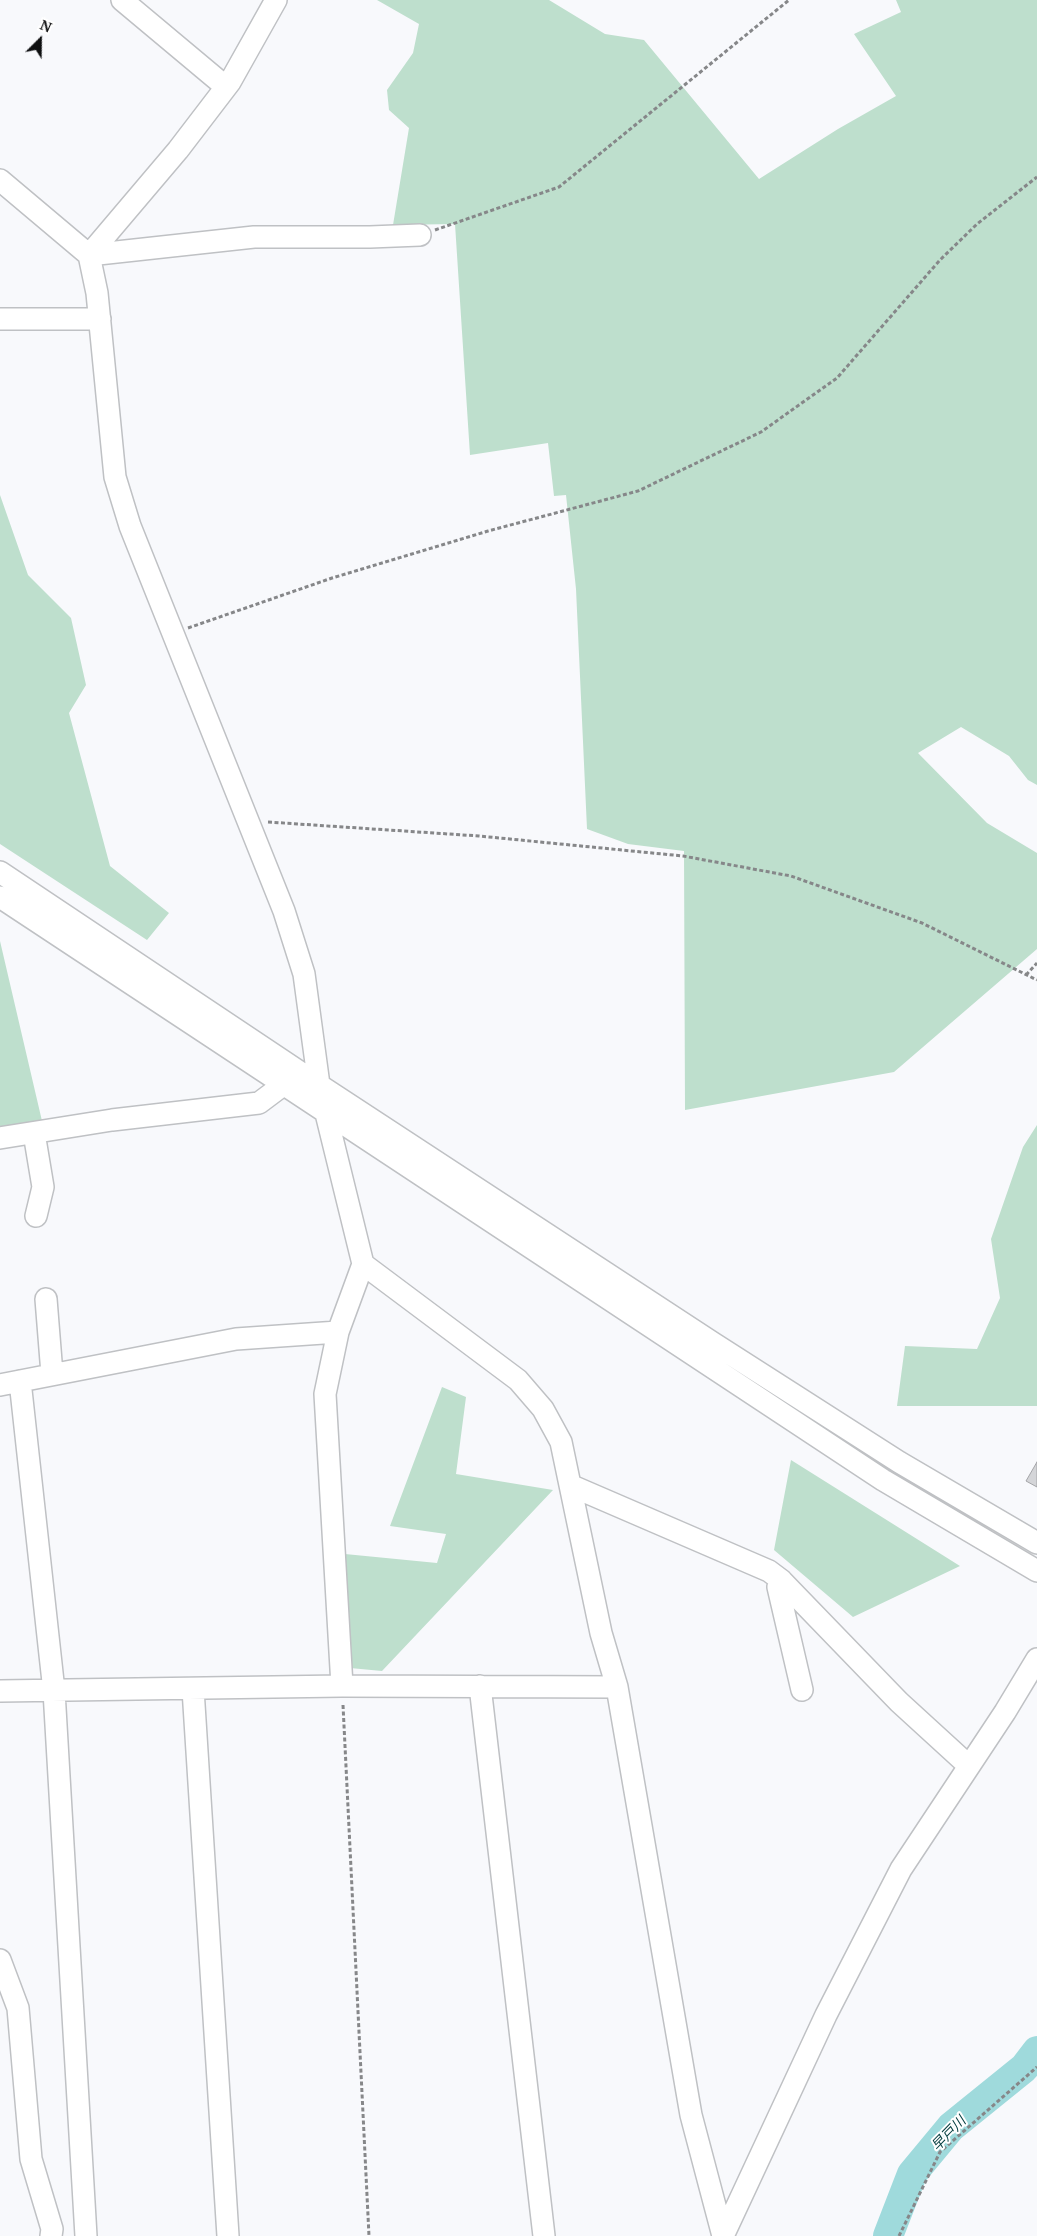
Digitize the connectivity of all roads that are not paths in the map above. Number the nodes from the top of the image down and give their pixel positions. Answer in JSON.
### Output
{"nodes":[{"id":1,"x":122,"y":0,"type":"edge"},
{"id":2,"x":276,"y":0,"type":"edge"},
{"id":3,"x":226,"y":87,"type":"junction"},
{"id":4,"x":0,"y":180,"type":"edge"},
{"id":5,"x":420,"y":235,"type":"road end"},
{"id":6,"x":89,"y":255,"type":"junction"},
{"id":7,"x":0,"y":319,"type":"edge"},
{"id":8,"x":100,"y":319,"type":"junction"},
{"id":9,"x":0,"y":872,"type":"edge"},
{"id":10,"x":0,"y":897,"type":"edge"},
{"id":11,"x":283,"y":1085,"type":"junction"},
{"id":12,"x":319,"y":1085,"type":"junction"},
{"id":13,"x":327,"y":1114,"type":"junction"},
{"id":14,"x":34,"y":1133,"type":"junction"},
{"id":15,"x":0,"y":1138,"type":"edge"},
{"id":16,"x":36,"y":1216,"type":"dead end"},
{"id":17,"x":363,"y":1264,"type":"junction"},
{"id":18,"x":46,"y":1299,"type":"dead end"},
{"id":19,"x":338,"y":1332,"type":"junction"},
{"id":20,"x":52,"y":1374,"type":"junction"},
{"id":21,"x":10,"y":1383,"type":"edge"},
{"id":22,"x":572,"y":1486,"type":"junction"},
{"id":23,"x":1037,"y":1543,"type":"edge"},
{"id":24,"x":1037,"y":1572,"type":"edge"},
{"id":25,"x":781,"y":1580,"type":"junction"},
{"id":26,"x":1037,"y":1659,"type":"edge"},
{"id":27,"x":342,"y":1686,"type":"junction"},
{"id":28,"x":480,"y":1686,"type":"junction"},
{"id":29,"x":617,"y":1687,"type":"junction"},
{"id":30,"x":193,"y":1689,"type":"junction"},
{"id":31,"x":802,"y":1690,"type":"dead end"},
{"id":32,"x":0,"y":1691,"type":"edge"},
{"id":33,"x":54,"y":1691,"type":"junction"},
{"id":34,"x":969,"y":1766,"type":"junction"},
{"id":35,"x":0,"y":1960,"type":"edge"},
{"id":36,"x":50,"y":2236,"type":"edge"},
{"id":37,"x":86,"y":2236,"type":"edge"},
{"id":38,"x":228,"y":2236,"type":"edge"},
{"id":39,"x":544,"y":2236,"type":"edge"},
{"id":40,"x":723,"y":2236,"type":"edge"}],
"edges":[{"from":1,"to":3,"type":"street"},
{"from":2,"to":3,"type":"street"},
{"from":3,"to":6,"type":"street"},
{"from":4,"to":6,"type":"street"},
{"from":5,"to":6,"type":"street"},
{"from":6,"to":8,"type":"street"},
{"from":7,"to":8,"type":"street"},
{"from":8,"to":12,"type":"street"},
{"from":9,"to":12,"type":"street"},
{"from":10,"to":11,"type":"street"},
{"from":11,"to":13,"type":"street"},
{"from":11,"to":14,"type":"street"},
{"from":12,"to":13,"type":"street"},
{"from":12,"to":23,"type":"street"},
{"from":13,"to":17,"type":"street"},
{"from":13,"to":24,"type":"street"},
{"from":14,"to":15,"type":"street"},
{"from":14,"to":16,"type":"street"},
{"from":17,"to":19,"type":"street"},
{"from":17,"to":22,"type":"street"},
{"from":18,"to":20,"type":"street"},
{"from":19,"to":20,"type":"street"},
{"from":19,"to":27,"type":"street"},
{"from":20,"to":21,"type":"street"},
{"from":21,"to":33,"type":"street"},
{"from":22,"to":25,"type":"street"},
{"from":22,"to":29,"type":"street"},
{"from":25,"to":31,"type":"street"},
{"from":25,"to":34,"type":"street"},
{"from":26,"to":34,"type":"street"},
{"from":27,"to":28,"type":"street"},
{"from":27,"to":30,"type":"street"},
{"from":28,"to":29,"type":"street"},
{"from":28,"to":39,"type":"street"},
{"from":29,"to":40,"type":"street"},
{"from":30,"to":33,"type":"street"},
{"from":30,"to":38,"type":"street"},
{"from":32,"to":33,"type":"street"},
{"from":33,"to":37,"type":"street"},
{"from":34,"to":40,"type":"street"},
{"from":35,"to":36,"type":"street"}]}
